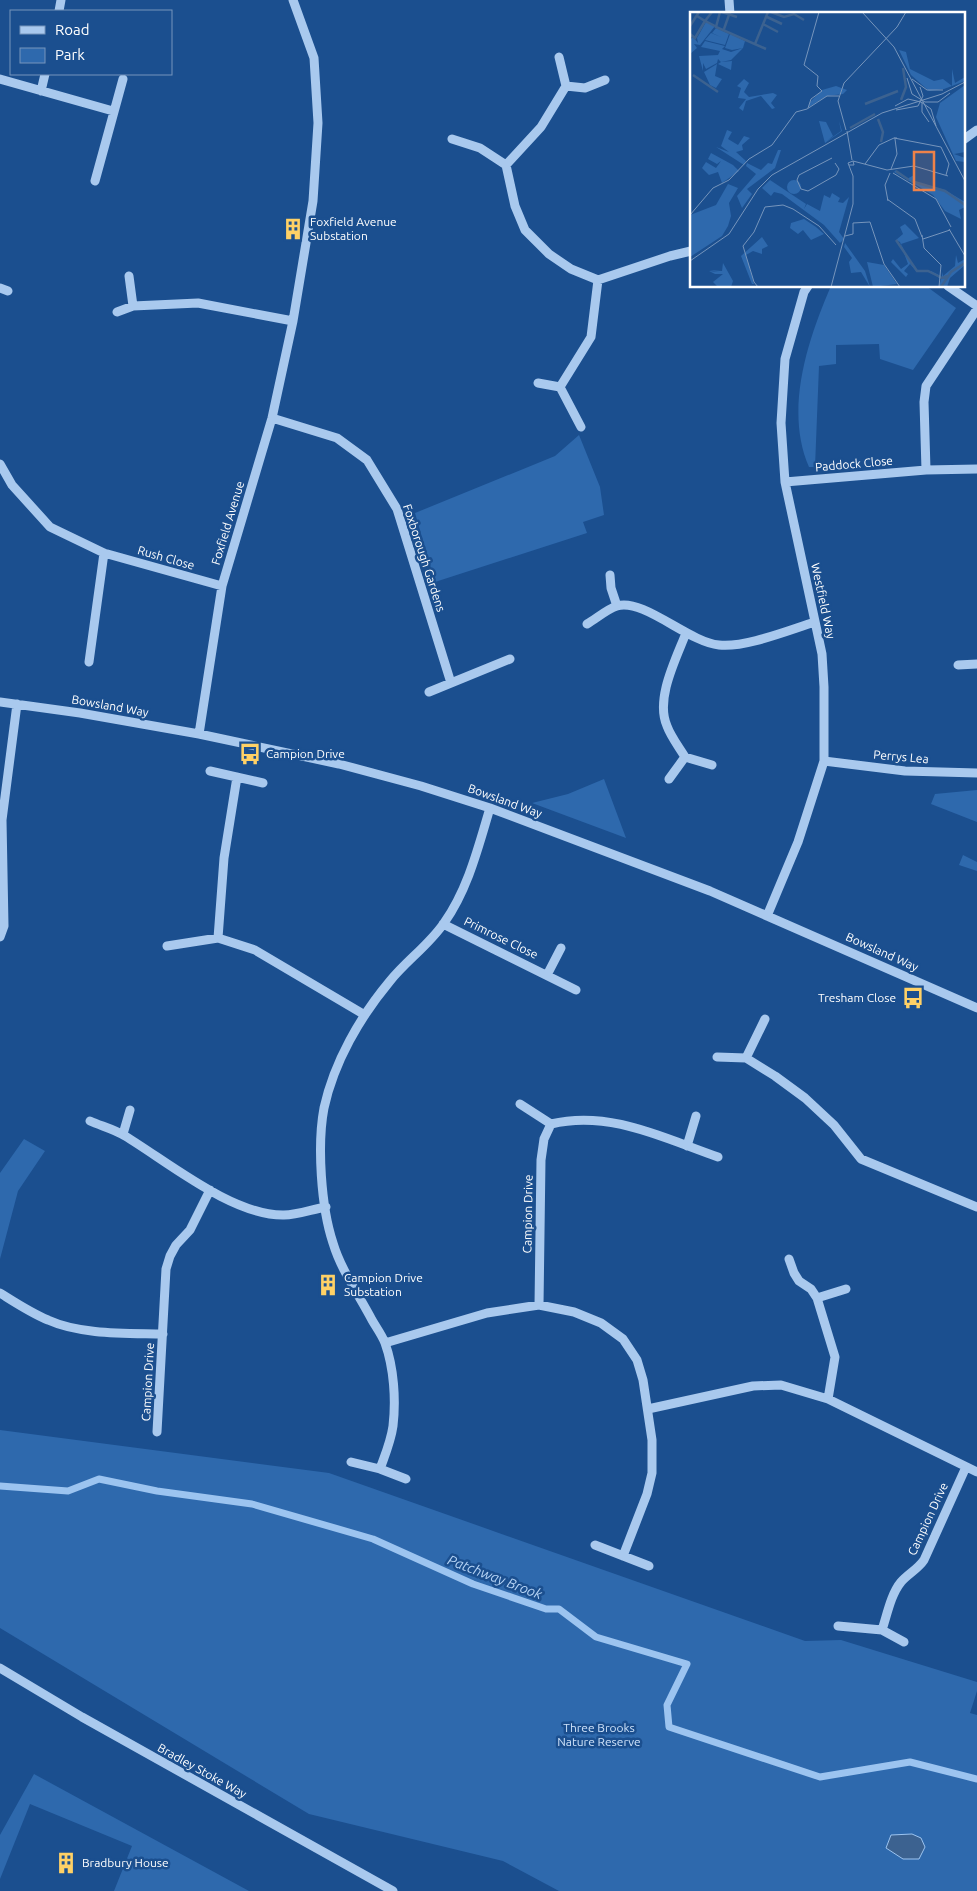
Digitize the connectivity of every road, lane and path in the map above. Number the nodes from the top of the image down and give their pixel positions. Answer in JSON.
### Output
{"nodes":[{"id":1,"x":293,"y":0,"type":"edge"},
{"id":2,"x":559,"y":57,"type":"dead end"},
{"id":3,"x":44,"y":75,"type":"edge"},
{"id":4,"x":0,"y":79,"type":"edge"},
{"id":5,"x":123,"y":79,"type":"dead end"},
{"id":6,"x":605,"y":80,"type":"dead end"},
{"id":7,"x":566,"y":86,"type":"junction"},
{"id":8,"x":40,"y":91,"type":"junction"},
{"id":9,"x":113,"y":111,"type":"junction"},
{"id":10,"x":977,"y":130,"type":"edge"},
{"id":11,"x":452,"y":139,"type":"dead end"},
{"id":12,"x":964,"y":139,"type":"edge"},
{"id":13,"x":506,"y":165,"type":"junction"},
{"id":14,"x":95,"y":181,"type":"dead end"},
{"id":15,"x":690,"y":250,"type":"edge"},
{"id":16,"x":129,"y":276,"type":"dead end"},
{"id":17,"x":598,"y":280,"type":"junction"},
{"id":18,"x":951,"y":288,"type":"edge"},
{"id":19,"x":806,"y":289,"type":"edge"},
{"id":20,"x":133,"y":306,"type":"junction"},
{"id":21,"x":977,"y":307,"type":"edge"},
{"id":22,"x":117,"y":312,"type":"dead end"},
{"id":23,"x":293,"y":321,"type":"junction"},
{"id":24,"x":538,"y":383,"type":"dead end"},
{"id":25,"x":560,"y":387,"type":"junction"},
{"id":26,"x":272,"y":418,"type":"junction"},
{"id":27,"x":581,"y":427,"type":"dead end"},
{"id":28,"x":0,"y":464,"type":"edge"},
{"id":29,"x":977,"y":469,"type":"edge"},
{"id":30,"x":926,"y":470,"type":"junction"},
{"id":31,"x":785,"y":482,"type":"junction"},
{"id":32,"x":104,"y":553,"type":"junction"},
{"id":33,"x":610,"y":575,"type":"dead end"},
{"id":34,"x":222,"y":586,"type":"junction"},
{"id":35,"x":617,"y":606,"type":"junction"},
{"id":36,"x":815,"y":622,"type":"junction"},
{"id":37,"x":587,"y":624,"type":"dead end"},
{"id":38,"x":686,"y":633,"type":"junction"},
{"id":39,"x":510,"y":658,"type":"dead end"},
{"id":40,"x":89,"y":662,"type":"dead end"},
{"id":41,"x":977,"y":664,"type":"edge"},
{"id":42,"x":958,"y":665,"type":"dead end"},
{"id":43,"x":451,"y":683,"type":"junction"},
{"id":44,"x":429,"y":692,"type":"dead end"},
{"id":45,"x":0,"y":702,"type":"edge"},
{"id":46,"x":17,"y":704,"type":"junction"},
{"id":47,"x":199,"y":734,"type":"junction"},
{"id":48,"x":685,"y":757,"type":"junction"},
{"id":49,"x":824,"y":761,"type":"junction"},
{"id":50,"x":712,"y":765,"type":"dead end"},
{"id":51,"x":210,"y":771,"type":"dead end"},
{"id":52,"x":977,"y":773,"type":"edge"},
{"id":53,"x":237,"y":777,"type":"junction"},
{"id":54,"x":669,"y":779,"type":"dead end"},
{"id":55,"x":263,"y":783,"type":"dead end"},
{"id":56,"x":490,"y":808,"type":"junction"},
{"id":57,"x":1,"y":820,"type":"edge"},
{"id":58,"x":767,"y":916,"type":"junction"},
{"id":59,"x":443,"y":924,"type":"junction"},
{"id":60,"x":0,"y":937,"type":"edge"},
{"id":61,"x":218,"y":938,"type":"junction"},
{"id":62,"x":167,"y":946,"type":"dead end"},
{"id":63,"x":561,"y":948,"type":"dead end"},
{"id":64,"x":547,"y":975,"type":"junction"},
{"id":65,"x":576,"y":990,"type":"dead end"},
{"id":66,"x":977,"y":1008,"type":"edge"},
{"id":67,"x":365,"y":1015,"type":"junction"},
{"id":68,"x":765,"y":1019,"type":"dead end"},
{"id":69,"x":717,"y":1057,"type":"dead end"},
{"id":70,"x":746,"y":1058,"type":"junction"},
{"id":71,"x":520,"y":1104,"type":"dead end"},
{"id":72,"x":130,"y":1110,"type":"dead end"},
{"id":73,"x":696,"y":1116,"type":"dead end"},
{"id":74,"x":90,"y":1121,"type":"dead end"},
{"id":75,"x":551,"y":1124,"type":"junction"},
{"id":76,"x":123,"y":1134,"type":"junction"},
{"id":77,"x":687,"y":1146,"type":"junction"},
{"id":78,"x":718,"y":1158,"type":"dead end"},
{"id":79,"x":210,"y":1190,"type":"junction"},
{"id":80,"x":326,"y":1207,"type":"junction"},
{"id":81,"x":977,"y":1207,"type":"edge"},
{"id":82,"x":789,"y":1259,"type":"dead end"},
{"id":83,"x":846,"y":1289,"type":"dead end"},
{"id":84,"x":0,"y":1294,"type":"edge"},
{"id":85,"x":817,"y":1298,"type":"junction"},
{"id":86,"x":539,"y":1305,"type":"junction"},
{"id":87,"x":163,"y":1334,"type":"junction"},
{"id":88,"x":385,"y":1343,"type":"junction"},
{"id":89,"x":828,"y":1399,"type":"junction"},
{"id":90,"x":648,"y":1409,"type":"junction"},
{"id":91,"x":158,"y":1432,"type":"dead end"},
{"id":92,"x":351,"y":1462,"type":"dead end"},
{"id":93,"x":966,"y":1467,"type":"junction"},
{"id":94,"x":380,"y":1469,"type":"junction"},
{"id":95,"x":977,"y":1472,"type":"edge"},
{"id":96,"x":406,"y":1479,"type":"dead end"},
{"id":97,"x":595,"y":1545,"type":"dead end"},
{"id":98,"x":624,"y":1556,"type":"junction"},
{"id":99,"x":648,"y":1566,"type":"dead end"},
{"id":100,"x":838,"y":1626,"type":"dead end"},
{"id":101,"x":882,"y":1630,"type":"junction"},
{"id":102,"x":904,"y":1642,"type":"dead end"},
{"id":103,"x":0,"y":1668,"type":"edge"},
{"id":104,"x":393,"y":1891,"type":"edge"}],
"edges":[{"from":1,"to":23,"type":"street","name":"Foxfield Avenue"},
{"from":2,"to":7,"type":"street"},
{"from":3,"to":8,"type":"street"},
{"from":4,"to":8,"type":"street"},
{"from":5,"to":9,"type":"street"},
{"from":6,"to":7,"type":"street"},
{"from":7,"to":13,"type":"street"},
{"from":8,"to":9,"type":"street"},
{"from":9,"to":14,"type":"street"},
{"from":10,"to":12,"type":"street"},
{"from":11,"to":13,"type":"street"},
{"from":13,"to":17,"type":"street"},
{"from":15,"to":17,"type":"street"},
{"from":16,"to":20,"type":"street"},
{"from":17,"to":25,"type":"street"},
{"from":18,"to":21,"type":"street"},
{"from":19,"to":31,"type":"street","name":"Westfield Way"},
{"from":20,"to":22,"type":"street"},
{"from":20,"to":23,"type":"street"},
{"from":21,"to":30,"type":"street"},
{"from":23,"to":26,"type":"street","name":"Foxfield Avenue"},
{"from":24,"to":25,"type":"street"},
{"from":25,"to":27,"type":"street"},
{"from":26,"to":34,"type":"street","name":"Foxfield Avenue"},
{"from":26,"to":43,"type":"street","name":"Foxborough Gardens"},
{"from":28,"to":32,"type":"street","name":"Rush Close"},
{"from":29,"to":30,"type":"street","name":"Paddock Close"},
{"from":30,"to":31,"type":"street","name":"Paddock Close"},
{"from":31,"to":36,"type":"street","name":"Westfield Way"},
{"from":32,"to":34,"type":"street","name":"Rush Close"},
{"from":32,"to":40,"type":"street"},
{"from":33,"to":35,"type":"street"},
{"from":34,"to":47,"type":"street","name":"Foxfield Avenue"},
{"from":35,"to":37,"type":"street"},
{"from":35,"to":38,"type":"street"},
{"from":36,"to":38,"type":"street"},
{"from":36,"to":49,"type":"street","name":"Westfield Way"},
{"from":38,"to":48,"type":"street"},
{"from":39,"to":43,"type":"street"},
{"from":41,"to":42,"type":"street"},
{"from":43,"to":44,"type":"street"},
{"from":45,"to":46,"type":"street","name":"Bowsland Way"},
{"from":46,"to":47,"type":"street","name":"Bowsland Way"},
{"from":46,"to":57,"type":"street"},
{"from":47,"to":56,"type":"street","name":"Bowsland Way"},
{"from":48,"to":50,"type":"street"},
{"from":48,"to":54,"type":"street"},
{"from":49,"to":52,"type":"street","name":"Perrys Lea"},
{"from":49,"to":58,"type":"street","name":"Westfield Way"},
{"from":51,"to":53,"type":"street"},
{"from":53,"to":55,"type":"street"},
{"from":53,"to":61,"type":"street"},
{"from":56,"to":58,"type":"street","name":"Bowsland Way"},
{"from":56,"to":59,"type":"street"},
{"from":57,"to":60,"type":"street"},
{"from":58,"to":66,"type":"street","name":"Bowsland Way"},
{"from":59,"to":64,"type":"street","name":"Primrose Close"},
{"from":59,"to":67,"type":"street"},
{"from":61,"to":62,"type":"street"},
{"from":61,"to":67,"type":"street"},
{"from":63,"to":64,"type":"street","name":"Primrose Close"},
{"from":64,"to":65,"type":"street","name":"Primrose Close"},
{"from":67,"to":80,"type":"street"},
{"from":68,"to":70,"type":"street"},
{"from":69,"to":70,"type":"street"},
{"from":70,"to":81,"type":"street"},
{"from":71,"to":75,"type":"street"},
{"from":72,"to":76,"type":"street"},
{"from":73,"to":77,"type":"street"},
{"from":74,"to":76,"type":"street"},
{"from":75,"to":77,"type":"street"},
{"from":75,"to":86,"type":"street","name":"Campion Drive"},
{"from":76,"to":79,"type":"street"},
{"from":77,"to":78,"type":"street"},
{"from":79,"to":80,"type":"street"},
{"from":79,"to":87,"type":"street","name":"Campion Drive"},
{"from":80,"to":88,"type":"street"},
{"from":82,"to":85,"type":"street"},
{"from":83,"to":85,"type":"street"},
{"from":84,"to":87,"type":"street","name":"Campion Drive"},
{"from":85,"to":89,"type":"street"},
{"from":86,"to":88,"type":"street"},
{"from":86,"to":90,"type":"street"},
{"from":87,"to":91,"type":"street","name":"Campion Drive"},
{"from":88,"to":94,"type":"street"},
{"from":89,"to":90,"type":"street"},
{"from":89,"to":93,"type":"street"},
{"from":90,"to":98,"type":"street"},
{"from":92,"to":94,"type":"street"},
{"from":93,"to":95,"type":"street"},
{"from":93,"to":101,"type":"street","name":"Campion Drive"},
{"from":94,"to":96,"type":"street"},
{"from":97,"to":98,"type":"street"},
{"from":98,"to":99,"type":"street"},
{"from":100,"to":101,"type":"street"},
{"from":101,"to":102,"type":"street"},
{"from":103,"to":104,"type":"street","name":"Bradley Stoke Way"}]}
